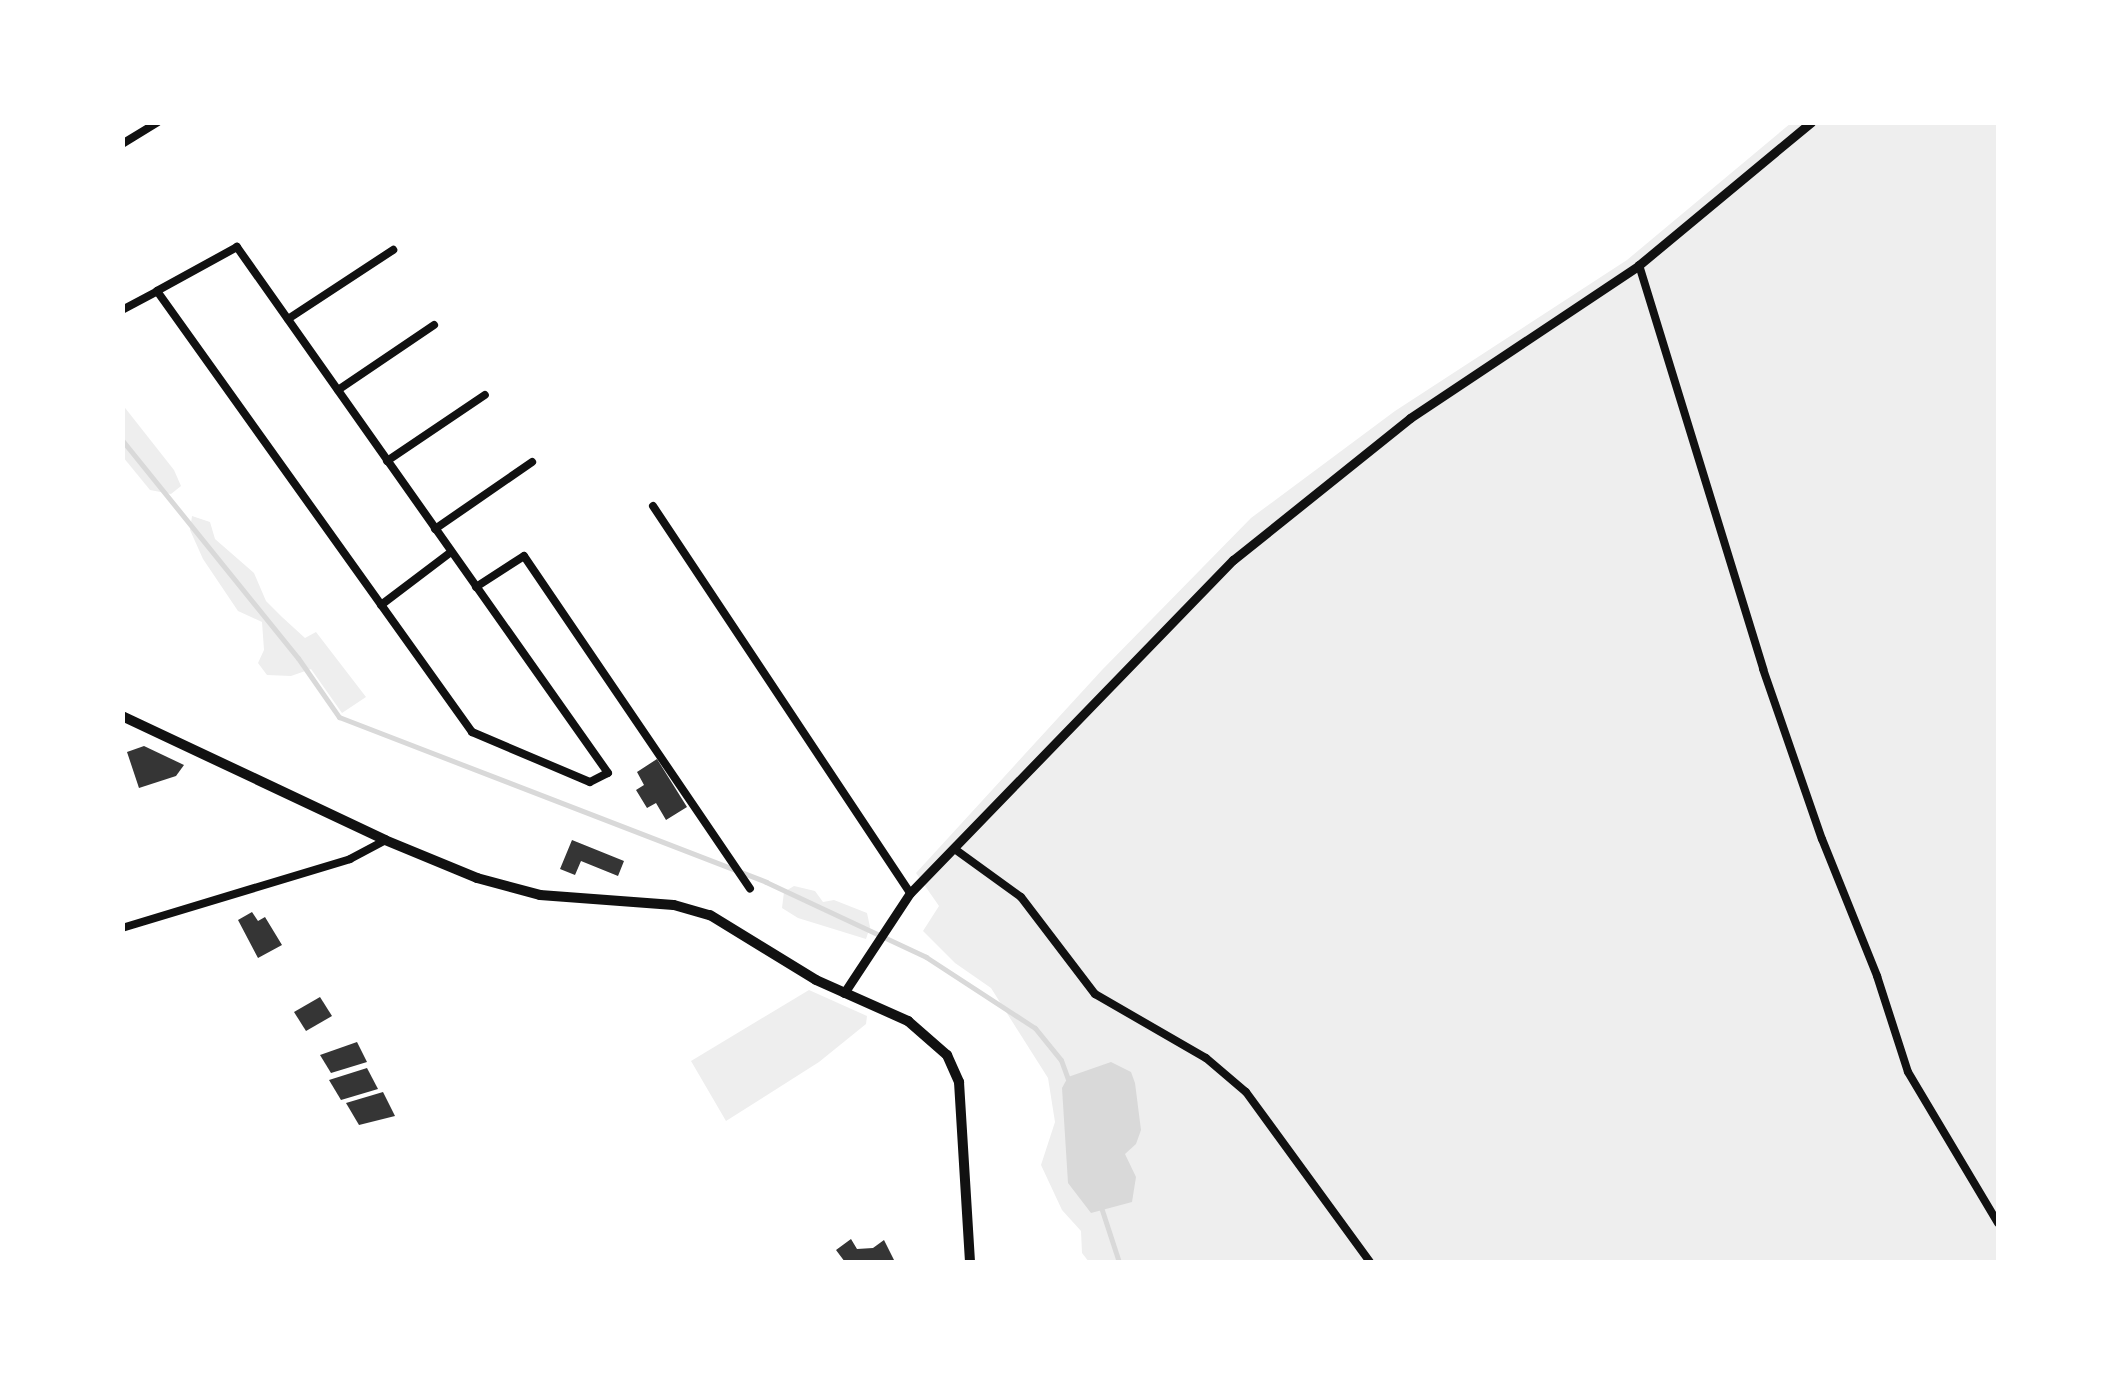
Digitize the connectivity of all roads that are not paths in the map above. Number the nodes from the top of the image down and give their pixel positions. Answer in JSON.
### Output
{"nodes":[{"id":1,"x":158,"y":122,"type":"edge"},
{"id":2,"x":1811,"y":122,"type":"edge"},
{"id":3,"x":122,"y":144,"type":"edge"},
{"id":4,"x":392,"y":250,"type":"dead end"},
{"id":5,"x":1638,"y":265,"type":"junction"},
{"id":6,"x":157,"y":291,"type":"junction"},
{"id":7,"x":122,"y":310,"type":"edge"},
{"id":8,"x":288,"y":319,"type":"junction"},
{"id":9,"x":434,"y":325,"type":"dead end"},
{"id":10,"x":338,"y":390,"type":"junction"},
{"id":11,"x":485,"y":395,"type":"dead end"},
{"id":12,"x":388,"y":461,"type":"junction"},
{"id":13,"x":532,"y":462,"type":"dead end"},
{"id":14,"x":653,"y":506,"type":"dead end"},
{"id":15,"x":435,"y":529,"type":"junction"},
{"id":16,"x":451,"y":552,"type":"junction"},
{"id":17,"x":476,"y":587,"type":"junction"},
{"id":18,"x":381,"y":605,"type":"junction"},
{"id":19,"x":122,"y":716,"type":"edge"},
{"id":20,"x":385,"y":840,"type":"junction"},
{"id":21,"x":956,"y":850,"type":"junction"},
{"id":22,"x":750,"y":888,"type":"dead end"},
{"id":23,"x":910,"y":893,"type":"junction"},
{"id":24,"x":122,"y":928,"type":"edge"},
{"id":25,"x":855,"y":975,"type":"junction"},
{"id":26,"x":830,"y":986,"type":"junction"},
{"id":27,"x":844,"y":993,"type":"junction"},
{"id":28,"x":1998,"y":1223,"type":"edge"},
{"id":29,"x":970,"y":1262,"type":"edge"},
{"id":30,"x":1370,"y":1262,"type":"edge"}],
"edges":[{"from":1,"to":3,"type":"street"},
{"from":2,"to":5,"type":"street"},
{"from":4,"to":8,"type":"street"},
{"from":5,"to":21,"type":"street"},
{"from":5,"to":28,"type":"street"},
{"from":6,"to":7,"type":"street"},
{"from":6,"to":8,"type":"street"},
{"from":6,"to":18,"type":"street"},
{"from":8,"to":10,"type":"street"},
{"from":9,"to":10,"type":"street"},
{"from":10,"to":12,"type":"street"},
{"from":11,"to":12,"type":"street"},
{"from":12,"to":15,"type":"street"},
{"from":13,"to":15,"type":"street"},
{"from":14,"to":23,"type":"street"},
{"from":15,"to":16,"type":"street"},
{"from":16,"to":17,"type":"street"},
{"from":16,"to":18,"type":"street"},
{"from":17,"to":18,"type":"street"},
{"from":17,"to":22,"type":"street"},
{"from":19,"to":20,"type":"main road"},
{"from":20,"to":24,"type":"street"},
{"from":20,"to":26,"type":"main road"},
{"from":21,"to":23,"type":"street"},
{"from":21,"to":30,"type":"street"},
{"from":23,"to":25,"type":"street"},
{"from":25,"to":26,"type":"street"},
{"from":25,"to":27,"type":"street"},
{"from":26,"to":27,"type":"main road"},
{"from":27,"to":29,"type":"main road"}]}
